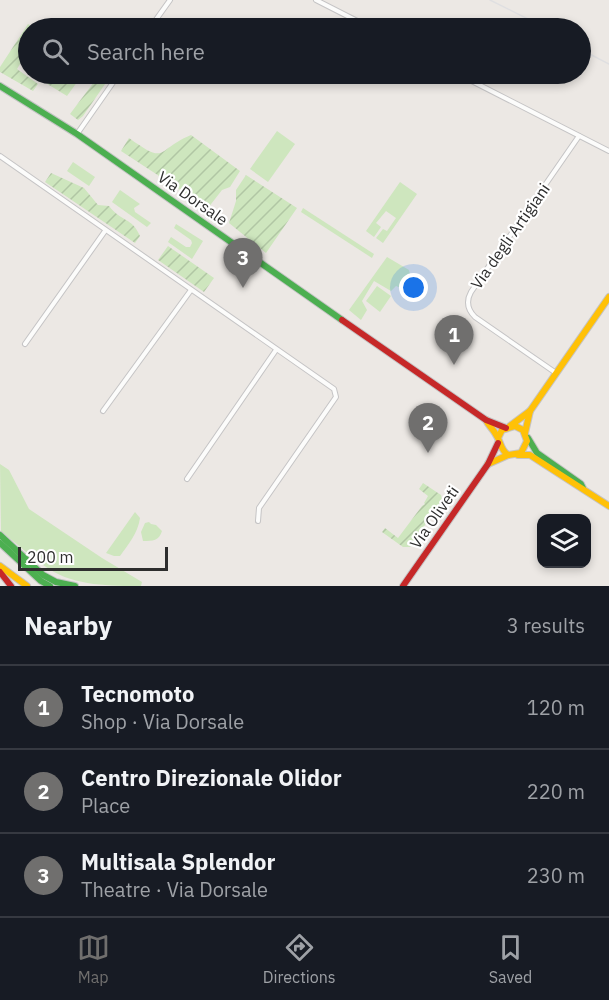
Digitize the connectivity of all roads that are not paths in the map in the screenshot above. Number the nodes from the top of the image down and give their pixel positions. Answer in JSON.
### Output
{"nodes":[{"id":1,"x":170,"y":0,"type":"edge"},
{"id":2,"x":316,"y":0,"type":"edge"},
{"id":3,"x":157,"y":18,"type":"edge"},
{"id":4,"x":351,"y":18,"type":"edge"},
{"id":5,"x":112,"y":84,"type":"edge"},
{"id":6,"x":478,"y":84,"type":"edge"},
{"id":7,"x":0,"y":86,"type":"edge"},
{"id":8,"x":77,"y":134,"type":"junction"},
{"id":9,"x":579,"y":136,"type":"junction"},
{"id":10,"x":609,"y":151,"type":"edge"},
{"id":11,"x":0,"y":156,"type":"edge"},
{"id":12,"x":105,"y":231,"type":"junction"},
{"id":13,"x":191,"y":290,"type":"junction"},
{"id":14,"x":609,"y":297,"type":"edge"},
{"id":15,"x":25,"y":344,"type":"dead end"},
{"id":16,"x":276,"y":350,"type":"junction"},
{"id":17,"x":556,"y":373,"type":"junction"},
{"id":18,"x":103,"y":411,"type":"dead end"},
{"id":19,"x":530,"y":411,"type":"junction"},
{"id":20,"x":486,"y":420,"type":"junction"},
{"id":21,"x":508,"y":427,"type":"junction"},
{"id":22,"x":526,"y":435,"type":"junction"},
{"id":23,"x":498,"y":440,"type":"junction"},
{"id":24,"x":509,"y":455,"type":"junction"},
{"id":25,"x":517,"y":455,"type":"junction"},
{"id":26,"x":488,"y":464,"type":"junction"},
{"id":27,"x":187,"y":479,"type":"dead end"},
{"id":28,"x":584,"y":488,"type":"junction"},
{"id":29,"x":609,"y":506,"type":"edge"},
{"id":30,"x":258,"y":521,"type":"dead end"},
{"id":31,"x":0,"y":535,"type":"edge"},
{"id":32,"x":0,"y":543,"type":"edge"},
{"id":33,"x":0,"y":566,"type":"edge"},
{"id":34,"x":0,"y":572,"type":"edge"},
{"id":35,"x":0,"y":579,"type":"edge"},
{"id":36,"x":11,"y":586,"type":"edge"},
{"id":37,"x":27,"y":586,"type":"edge"},
{"id":38,"x":50,"y":586,"type":"edge"},
{"id":39,"x":75,"y":586,"type":"edge"},
{"id":40,"x":403,"y":586,"type":"edge"}],
"edges":[{"from":1,"to":3,"type":"street"},
{"from":2,"to":4,"type":"street"},
{"from":5,"to":8,"type":"street"},
{"from":6,"to":9,"type":"street"},
{"from":7,"to":8,"type":"main road","name":"Via Dorsale"},
{"from":8,"to":20,"type":"main road","name":"Via Dorsale"},
{"from":9,"to":10,"type":"street"},
{"from":9,"to":17,"type":"street","name":"Via degli Artigiani"},
{"from":11,"to":12,"type":"street"},
{"from":12,"to":13,"type":"street"},
{"from":12,"to":15,"type":"street"},
{"from":13,"to":16,"type":"street"},
{"from":13,"to":18,"type":"street"},
{"from":14,"to":17,"type":"main road"},
{"from":16,"to":27,"type":"street"},
{"from":16,"to":30,"type":"street"},
{"from":17,"to":19,"type":"main road"},
{"from":19,"to":21,"type":"main road"},
{"from":19,"to":22,"type":"main road"},
{"from":20,"to":21,"type":"main road","name":"Via Dorsale"},
{"from":20,"to":23,"type":"main road","name":"Via Dorsale"},
{"from":21,"to":22,"type":"main road"},
{"from":21,"to":23,"type":"main road"},
{"from":22,"to":25,"type":"main road"},
{"from":22,"to":28,"type":"main road"},
{"from":23,"to":24,"type":"main road"},
{"from":23,"to":26,"type":"main road","name":"Via Oliveti"},
{"from":24,"to":25,"type":"main road"},
{"from":24,"to":26,"type":"main road"},
{"from":25,"to":28,"type":"main road"},
{"from":26,"to":40,"type":"main road","name":"Via Oliveti"},
{"from":28,"to":29,"type":"main road"},
{"from":31,"to":39,"type":"main road"},
{"from":32,"to":38,"type":"main road"},
{"from":33,"to":37,"type":"main road"},
{"from":34,"to":36,"type":"main road"},
{"from":35,"to":36,"type":"main road"}]}
